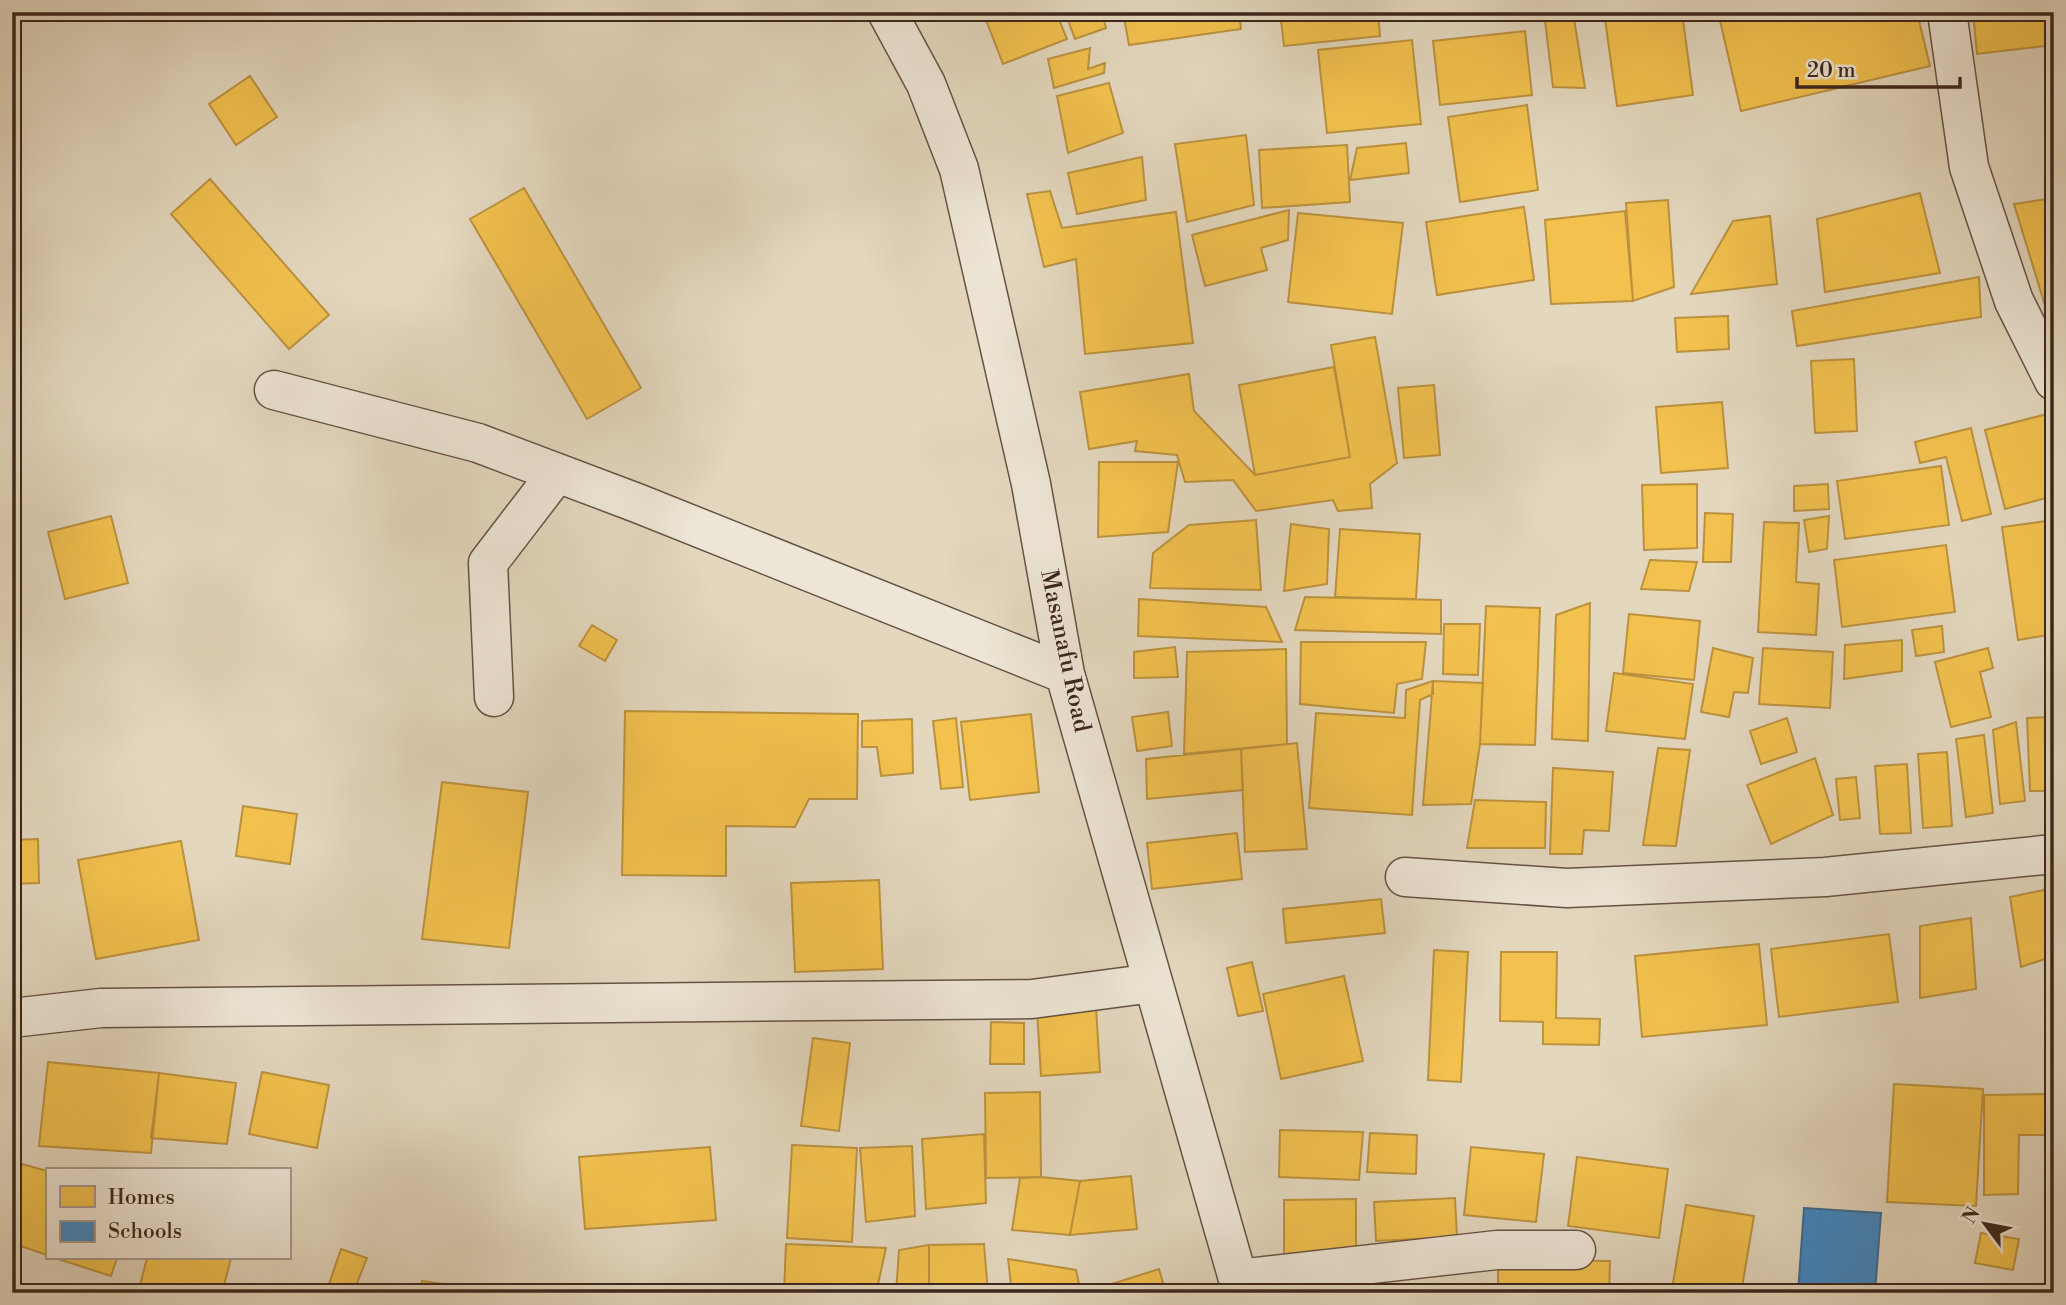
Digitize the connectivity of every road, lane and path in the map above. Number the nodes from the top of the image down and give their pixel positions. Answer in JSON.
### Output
{"nodes":[{"id":1,"x":1947,"y":12,"type":"edge"},
{"id":2,"x":892,"y":14,"type":"edge"},
{"id":3,"x":2054,"y":381,"type":"edge"},
{"id":4,"x":274,"y":390,"type":"dead end"},
{"id":5,"x":556,"y":473,"type":"junction"},
{"id":6,"x":1065,"y":674,"type":"junction"},
{"id":7,"x":494,"y":697,"type":"dead end"},
{"id":8,"x":2054,"y":854,"type":"edge"},
{"id":9,"x":1405,"y":877,"type":"dead end"},
{"id":10,"x":1153,"y":984,"type":"junction"},
{"id":11,"x":12,"y":1018,"type":"edge"},
{"id":12,"x":1576,"y":1250,"type":"dead end"},
{"id":13,"x":1240,"y":1286,"type":"edge"}],
"edges":[{"from":1,"to":3,"type":"street"},
{"from":2,"to":6,"type":"street","name":"Masanafu Road"},
{"from":4,"to":5,"type":"street"},
{"from":5,"to":6,"type":"street"},
{"from":5,"to":7,"type":"street"},
{"from":6,"to":10,"type":"street","name":"Masanafu Road"},
{"from":8,"to":9,"type":"street"},
{"from":10,"to":11,"type":"street"},
{"from":10,"to":13,"type":"street","name":"Masanafu Road"},
{"from":12,"to":13,"type":"street"}]}
